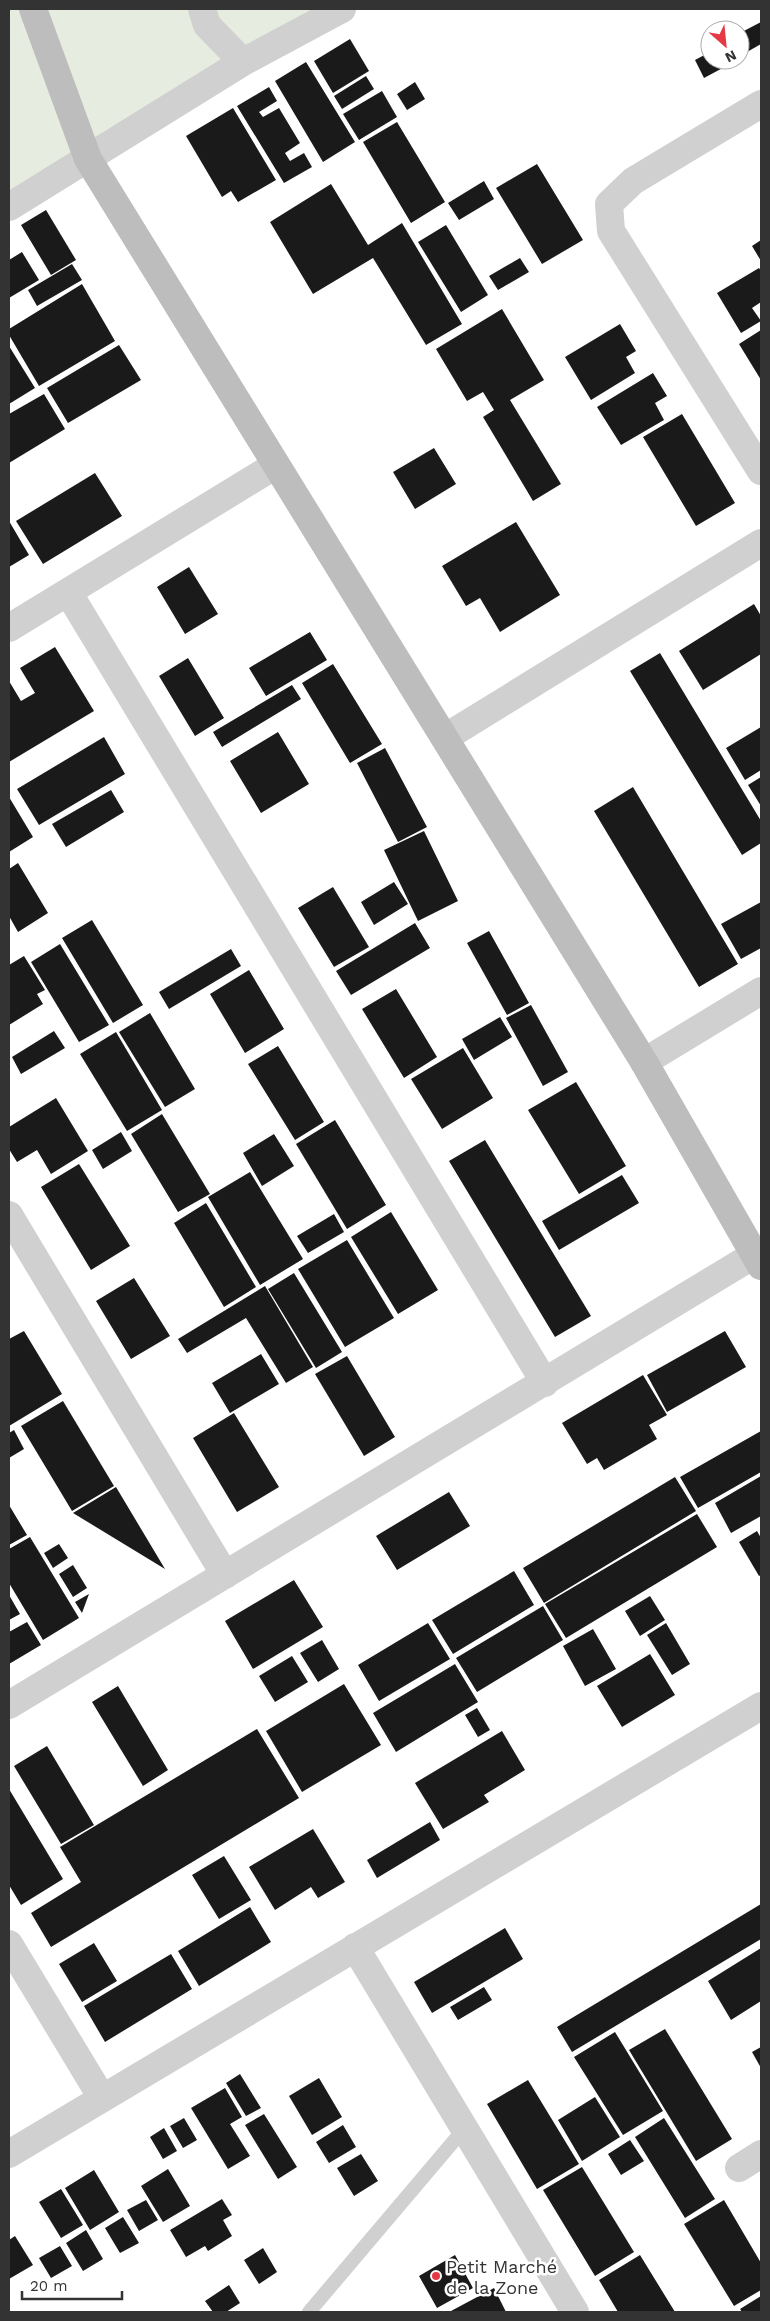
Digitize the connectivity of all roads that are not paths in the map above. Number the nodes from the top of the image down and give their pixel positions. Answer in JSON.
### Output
{"nodes":[{"id":1,"x":33,"y":9,"type":"edge"},
{"id":2,"x":202,"y":9,"type":"edge"},
{"id":3,"x":342,"y":9,"type":"edge"},
{"id":4,"x":243,"y":62,"type":"junction"},
{"id":5,"x":761,"y":104,"type":"edge"},
{"id":6,"x":88,"y":159,"type":"junction"},
{"id":7,"x":9,"y":207,"type":"edge"},
{"id":8,"x":276,"y":465,"type":"junction"},
{"id":9,"x":761,"y":471,"type":"edge"},
{"id":10,"x":761,"y":543,"type":"edge"},
{"id":11,"x":68,"y":592,"type":"junction"},
{"id":12,"x":9,"y":628,"type":"edge"},
{"id":13,"x":446,"y":736,"type":"junction"},
{"id":14,"x":761,"y":991,"type":"edge"},
{"id":15,"x":644,"y":1062,"type":"junction"},
{"id":16,"x":9,"y":1215,"type":"edge"},
{"id":17,"x":758,"y":1261,"type":"edge"},
{"id":18,"x":544,"y":1383,"type":"junction"},
{"id":19,"x":225,"y":1575,"type":"junction"},
{"id":20,"x":9,"y":1705,"type":"edge"},
{"id":21,"x":761,"y":1706,"type":"edge"},
{"id":22,"x":9,"y":1944,"type":"edge"},
{"id":23,"x":355,"y":1947,"type":"junction"},
{"id":24,"x":102,"y":2098,"type":"junction"},
{"id":25,"x":464,"y":2129,"type":"junction"},
{"id":26,"x":9,"y":2154,"type":"edge"},
{"id":27,"x":309,"y":2312,"type":"edge"},
{"id":28,"x":575,"y":2312,"type":"edge"}],
"edges":[{"from":1,"to":6,"type":"street"},
{"from":2,"to":4,"type":"street"},
{"from":3,"to":4,"type":"street"},
{"from":4,"to":6,"type":"street"},
{"from":5,"to":9,"type":"street"},
{"from":6,"to":7,"type":"street"},
{"from":6,"to":8,"type":"street"},
{"from":8,"to":11,"type":"street"},
{"from":8,"to":13,"type":"street"},
{"from":10,"to":13,"type":"street"},
{"from":11,"to":12,"type":"street"},
{"from":11,"to":18,"type":"street"},
{"from":13,"to":15,"type":"street"},
{"from":14,"to":15,"type":"street"},
{"from":15,"to":17,"type":"street"},
{"from":16,"to":19,"type":"street"},
{"from":17,"to":18,"type":"street"},
{"from":18,"to":19,"type":"street"},
{"from":19,"to":20,"type":"street"},
{"from":21,"to":23,"type":"street"},
{"from":22,"to":24,"type":"street"},
{"from":23,"to":24,"type":"street"},
{"from":23,"to":25,"type":"street"},
{"from":24,"to":26,"type":"street"},
{"from":25,"to":27,"type":"lane"},
{"from":25,"to":28,"type":"street"}]}
